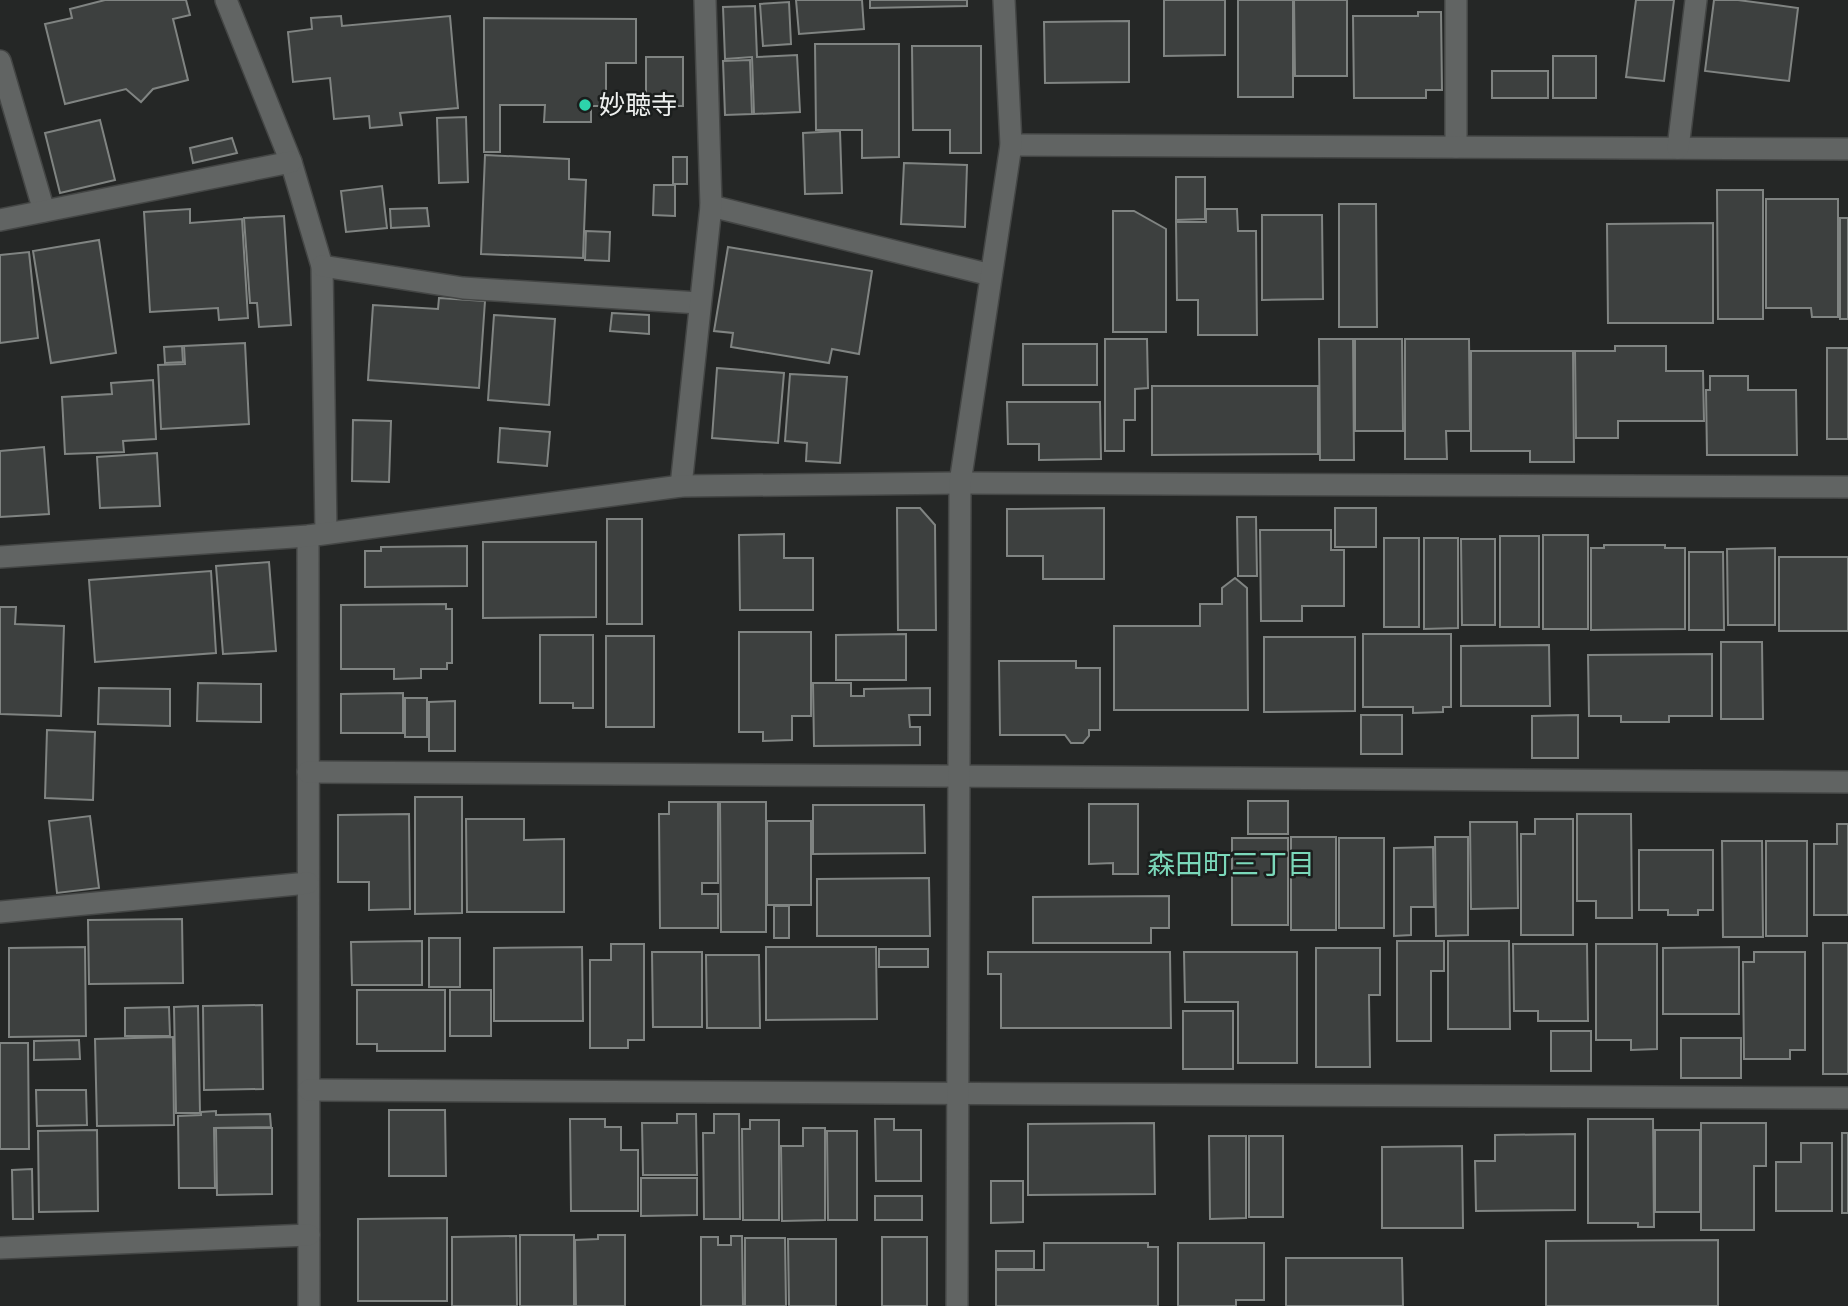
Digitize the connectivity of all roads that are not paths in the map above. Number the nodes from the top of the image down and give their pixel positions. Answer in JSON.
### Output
{"nodes":[{"id":1,"x":226,"y":0,"type":"edge"},
{"id":2,"x":705,"y":0,"type":"edge"},
{"id":3,"x":1004,"y":0,"type":"edge"},
{"id":4,"x":1455,"y":0,"type":"edge"},
{"id":5,"x":1696,"y":0,"type":"edge"},
{"id":6,"x":0,"y":61,"type":"edge"},
{"id":7,"x":1011,"y":145,"type":"junction"},
{"id":8,"x":1455,"y":147,"type":"junction"},
{"id":9,"x":1678,"y":148,"type":"junction"},
{"id":10,"x":1848,"y":149,"type":"edge"},
{"id":11,"x":291,"y":162,"type":"junction"},
{"id":12,"x":711,"y":206,"type":"junction"},
{"id":13,"x":44,"y":211,"type":"junction"},
{"id":14,"x":0,"y":220,"type":"edge"},
{"id":15,"x":322,"y":266,"type":"junction"},
{"id":16,"x":991,"y":275,"type":"junction"},
{"id":17,"x":699,"y":303,"type":"junction"},
{"id":18,"x":960,"y":483,"type":"junction"},
{"id":19,"x":681,"y":486,"type":"junction"},
{"id":20,"x":1848,"y":487,"type":"edge"},
{"id":21,"x":317,"y":534,"type":"junction"},
{"id":22,"x":0,"y":557,"type":"edge"},
{"id":23,"x":308,"y":772,"type":"junction"},
{"id":24,"x":959,"y":776,"type":"junction"},
{"id":25,"x":1848,"y":782,"type":"edge"},
{"id":26,"x":308,"y":883,"type":"junction"},
{"id":27,"x":0,"y":912,"type":"edge"},
{"id":28,"x":309,"y":1090,"type":"junction"},
{"id":29,"x":958,"y":1094,"type":"junction"},
{"id":30,"x":1848,"y":1098,"type":"edge"},
{"id":31,"x":309,"y":1235,"type":"junction"},
{"id":32,"x":0,"y":1248,"type":"edge"},
{"id":33,"x":309,"y":1306,"type":"edge"},
{"id":34,"x":957,"y":1306,"type":"edge"}],
"edges":[{"from":1,"to":11,"type":"street"},
{"from":2,"to":12,"type":"street"},
{"from":3,"to":7,"type":"street"},
{"from":4,"to":8,"type":"street"},
{"from":5,"to":9,"type":"street"},
{"from":6,"to":13,"type":"street"},
{"from":7,"to":8,"type":"street"},
{"from":7,"to":16,"type":"street"},
{"from":8,"to":9,"type":"street"},
{"from":9,"to":10,"type":"street"},
{"from":11,"to":13,"type":"street"},
{"from":11,"to":15,"type":"street"},
{"from":12,"to":16,"type":"street"},
{"from":12,"to":17,"type":"street"},
{"from":13,"to":14,"type":"street"},
{"from":15,"to":17,"type":"street"},
{"from":15,"to":21,"type":"street"},
{"from":16,"to":18,"type":"street"},
{"from":17,"to":19,"type":"street"},
{"from":18,"to":19,"type":"street"},
{"from":18,"to":20,"type":"street"},
{"from":18,"to":24,"type":"street"},
{"from":19,"to":21,"type":"street"},
{"from":21,"to":22,"type":"street"},
{"from":21,"to":23,"type":"street"},
{"from":23,"to":24,"type":"street"},
{"from":23,"to":26,"type":"street"},
{"from":24,"to":25,"type":"street"},
{"from":24,"to":29,"type":"street"},
{"from":26,"to":27,"type":"street"},
{"from":26,"to":28,"type":"street"},
{"from":28,"to":29,"type":"street"},
{"from":28,"to":31,"type":"street"},
{"from":29,"to":30,"type":"street"},
{"from":29,"to":34,"type":"street"},
{"from":31,"to":32,"type":"street"},
{"from":31,"to":33,"type":"street"}]}
